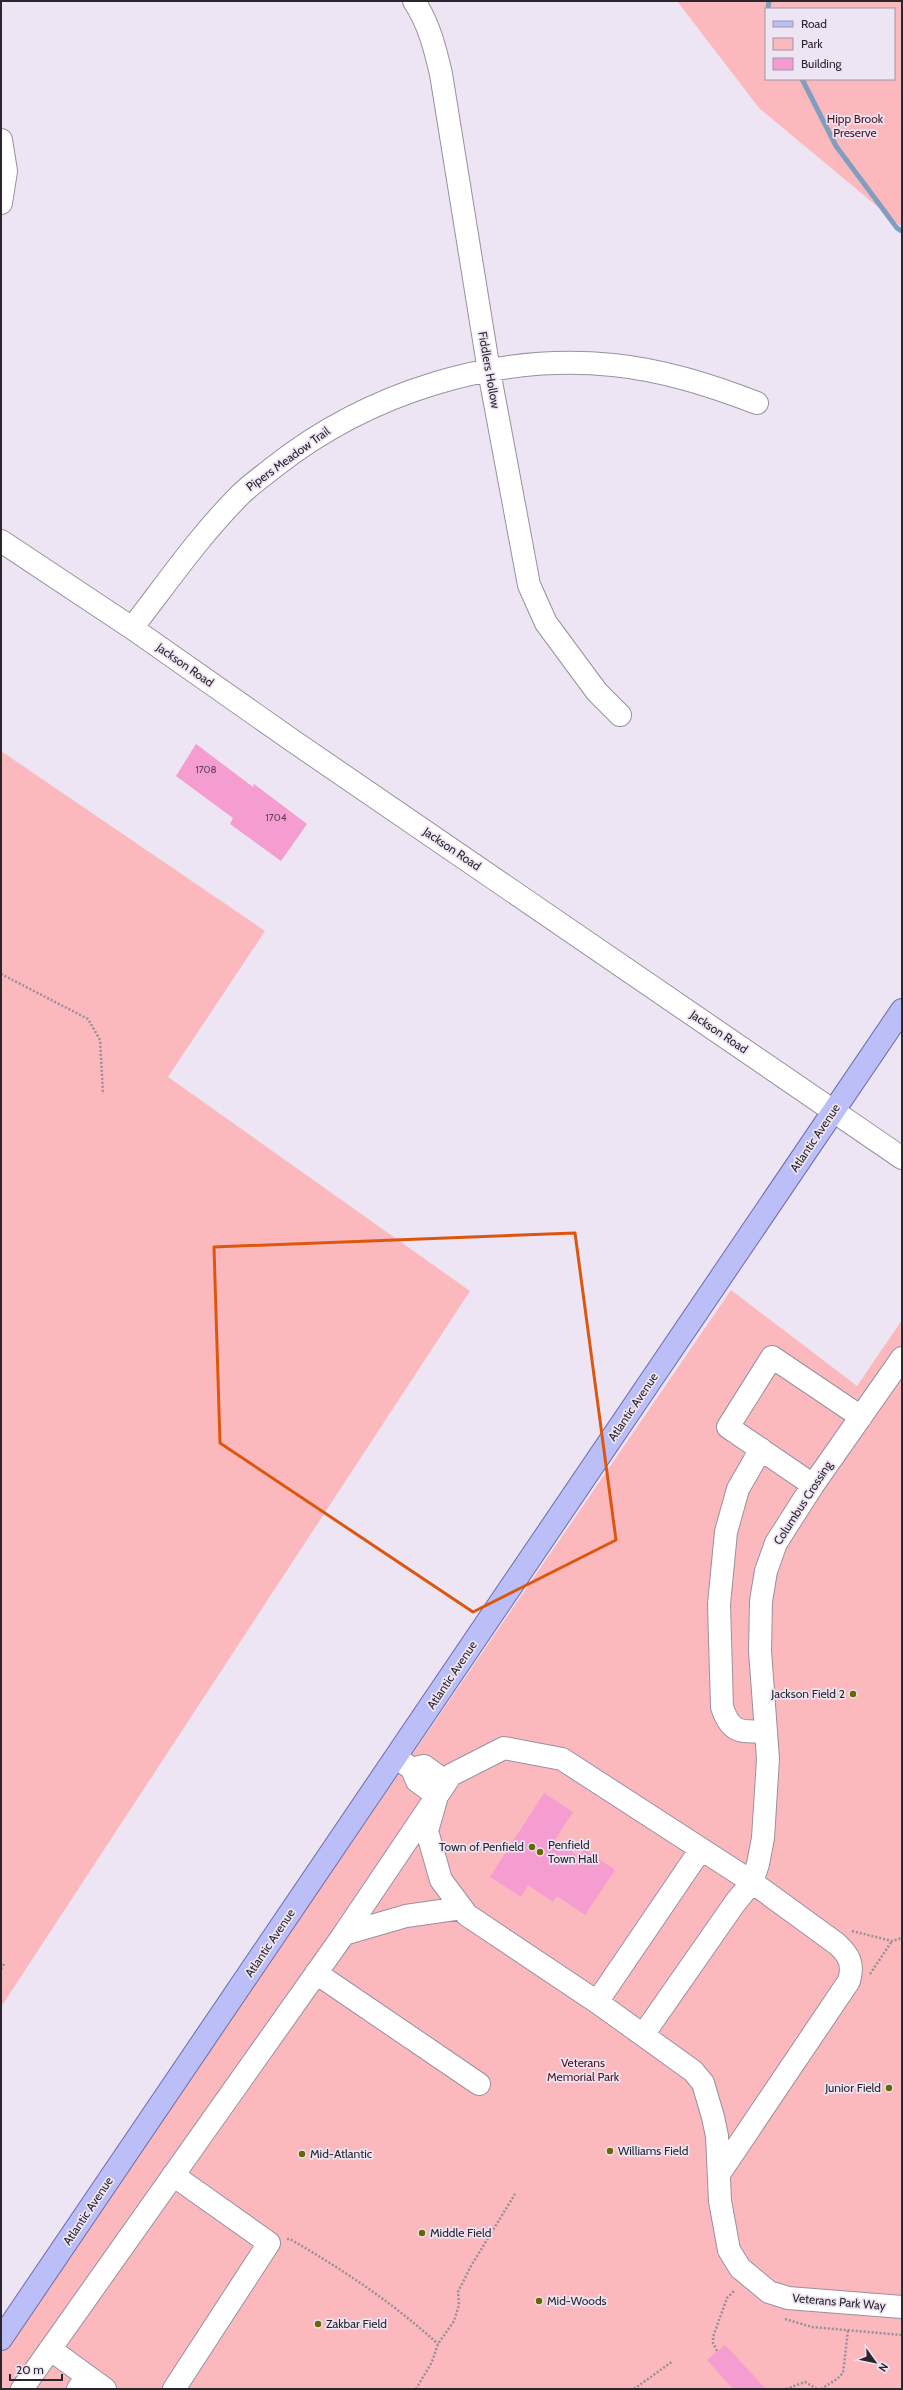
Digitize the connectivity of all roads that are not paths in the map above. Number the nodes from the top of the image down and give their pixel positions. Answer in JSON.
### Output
{"nodes":[{"id":1,"x":414,"y":1,"type":"edge"},
{"id":2,"x":1,"y":140,"type":"edge"},
{"id":3,"x":1,"y":203,"type":"edge"},
{"id":4,"x":489,"y":371,"type":"junction"},
{"id":5,"x":757,"y":403,"type":"dead end"},
{"id":6,"x":1,"y":541,"type":"edge"},
{"id":7,"x":132,"y":628,"type":"junction"},
{"id":8,"x":620,"y":715,"type":"dead end"},
{"id":9,"x":902,"y":1010,"type":"edge"},
{"id":10,"x":834,"y":1110,"type":"junction"},
{"id":11,"x":902,"y":1158,"type":"edge"},
{"id":12,"x":902,"y":1358,"type":"edge"},
{"id":13,"x":861,"y":1417,"type":"junction"},
{"id":14,"x":761,"y":1449,"type":"junction"},
{"id":15,"x":814,"y":1484,"type":"junction"},
{"id":16,"x":766,"y":1731,"type":"junction"},
{"id":17,"x":404,"y":1763,"type":"junction"},
{"id":18,"x":442,"y":1789,"type":"junction"},
{"id":19,"x":701,"y":1849,"type":"junction"},
{"id":20,"x":752,"y":1882,"type":"junction"},
{"id":21,"x":462,"y":1908,"type":"junction"},
{"id":22,"x":344,"y":1934,"type":"junction"},
{"id":23,"x":316,"y":1973,"type":"junction"},
{"id":24,"x":597,"y":2002,"type":"junction"},
{"id":25,"x":643,"y":2035,"type":"junction"},
{"id":26,"x":480,"y":2084,"type":"dead end"},
{"id":27,"x":719,"y":2174,"type":"junction"},
{"id":28,"x":173,"y":2175,"type":"junction"},
{"id":29,"x":902,"y":2307,"type":"edge"},
{"id":30,"x":1,"y":2339,"type":"edge"},
{"id":31,"x":50,"y":2349,"type":"junction"},
{"id":32,"x":82,"y":2382,"type":"edge"},
{"id":33,"x":22,"y":2389,"type":"edge"},
{"id":34,"x":105,"y":2389,"type":"edge"},
{"id":35,"x":174,"y":2389,"type":"edge"}],
"edges":[{"from":1,"to":4,"type":"street","name":"Fiddlers Hollow"},
{"from":2,"to":3,"type":"street"},
{"from":4,"to":5,"type":"street","name":"Pipers Meadow Trail"},
{"from":4,"to":7,"type":"street","name":"Pipers Meadow Trail"},
{"from":4,"to":8,"type":"street","name":"Fiddlers Hollow"},
{"from":6,"to":7,"type":"street","name":"Jackson Road"},
{"from":7,"to":10,"type":"street","name":"Jackson Road"},
{"from":9,"to":10,"type":"main road","name":"Atlantic Avenue"},
{"from":10,"to":11,"type":"street","name":"Jackson Road"},
{"from":10,"to":17,"type":"main road","name":"Atlantic Avenue"},
{"from":12,"to":13,"type":"street","name":"Columbus Crossing"},
{"from":13,"to":14,"type":"street"},
{"from":13,"to":15,"type":"street","name":"Columbus Crossing"},
{"from":14,"to":15,"type":"street"},
{"from":14,"to":16,"type":"street"},
{"from":15,"to":16,"type":"street","name":"Columbus Crossing"},
{"from":16,"to":20,"type":"street","name":"Columbus Crossing"},
{"from":17,"to":18,"type":"street"},
{"from":17,"to":30,"type":"main road","name":"Atlantic Avenue"},
{"from":18,"to":19,"type":"street"},
{"from":18,"to":21,"type":"street","name":"Veterans Park Way"},
{"from":18,"to":22,"type":"street"},
{"from":19,"to":20,"type":"street"},
{"from":19,"to":24,"type":"street"},
{"from":20,"to":25,"type":"street"},
{"from":20,"to":27,"type":"street"},
{"from":21,"to":22,"type":"street"},
{"from":21,"to":24,"type":"street","name":"Veterans Park Way"},
{"from":22,"to":23,"type":"street"},
{"from":23,"to":26,"type":"street"},
{"from":23,"to":28,"type":"street"},
{"from":24,"to":25,"type":"street","name":"Veterans Park Way"},
{"from":25,"to":27,"type":"street","name":"Veterans Park Way"},
{"from":27,"to":29,"type":"street","name":"Veterans Park Way"},
{"from":28,"to":31,"type":"street"},
{"from":28,"to":35,"type":"street"},
{"from":31,"to":32,"type":"street"},
{"from":31,"to":33,"type":"street"},
{"from":32,"to":34,"type":"street"}]}
